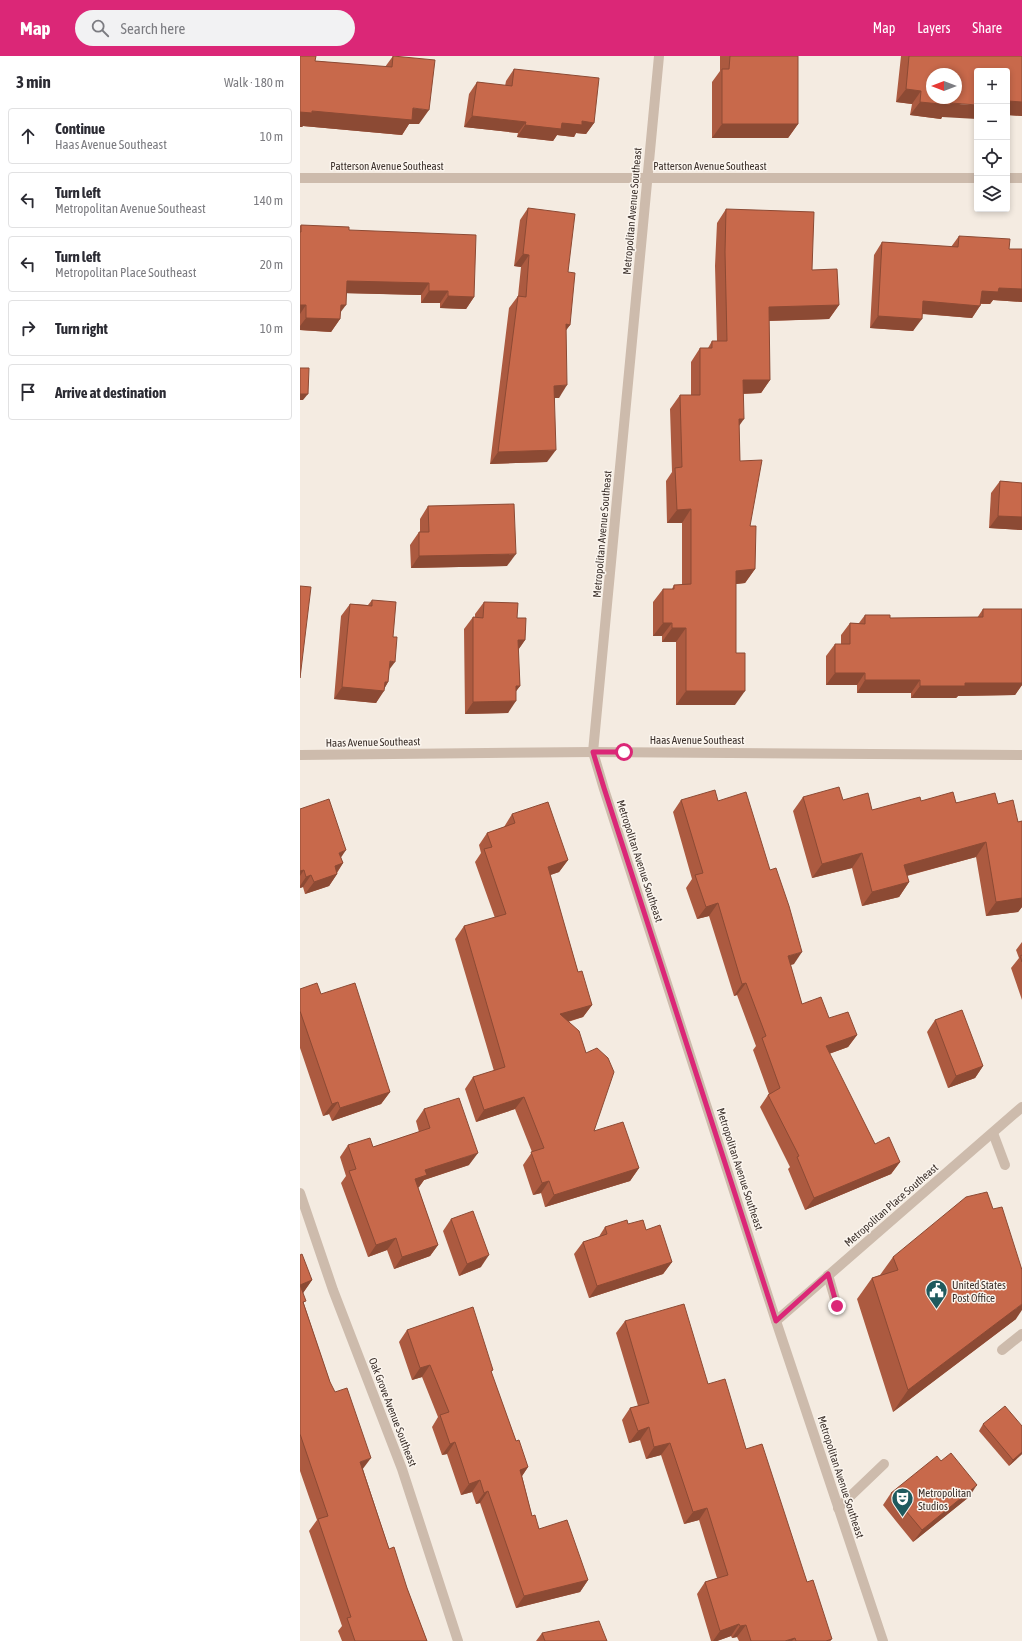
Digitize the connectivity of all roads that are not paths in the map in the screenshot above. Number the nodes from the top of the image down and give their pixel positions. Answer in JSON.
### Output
{"nodes":[{"id":1,"x":659,"y":56,"type":"edge"},
{"id":2,"x":300,"y":178,"type":"edge"},
{"id":3,"x":647,"y":178,"type":"junction"},
{"id":4,"x":974,"y":178,"type":"edge"},
{"id":5,"x":1010,"y":178,"type":"edge"},
{"id":6,"x":1022,"y":178,"type":"edge"},
{"id":7,"x":593,"y":752,"type":"junction"},
{"id":8,"x":1022,"y":754,"type":"edge"},
{"id":9,"x":300,"y":755,"type":"edge"},
{"id":10,"x":1022,"y":1107,"type":"edge"},
{"id":11,"x":993,"y":1134,"type":"junction"},
{"id":12,"x":1005,"y":1165,"type":"dead end"},
{"id":13,"x":300,"y":1192,"type":"edge"},
{"id":14,"x":828,"y":1274,"type":"junction"},
{"id":15,"x":837,"y":1306,"type":"dead end"},
{"id":16,"x":776,"y":1321,"type":"junction"},
{"id":17,"x":1022,"y":1334,"type":"edge"},
{"id":18,"x":1002,"y":1350,"type":"dead end"},
{"id":19,"x":884,"y":1464,"type":"dead end"},
{"id":20,"x":838,"y":1508,"type":"junction"},
{"id":21,"x":458,"y":1641,"type":"edge"},
{"id":22,"x":882,"y":1641,"type":"edge"}],
"edges":[{"from":1,"to":3,"type":"street","name":"Metropolitan Avenue Southeast"},
{"from":2,"to":3,"type":"street","name":"Patterson Avenue Southeast"},
{"from":3,"to":4,"type":"street","name":"Patterson Avenue Southeast"},
{"from":3,"to":7,"type":"street","name":"Metropolitan Avenue Southeast"},
{"from":5,"to":6,"type":"street"},
{"from":7,"to":8,"type":"street","name":"Haas Avenue Southeast"},
{"from":7,"to":9,"type":"street","name":"Haas Avenue Southeast"},
{"from":7,"to":16,"type":"street","name":"Metropolitan Avenue Southeast"},
{"from":10,"to":11,"type":"street","name":"Metropolitan Place Southeast"},
{"from":11,"to":12,"type":"street"},
{"from":11,"to":14,"type":"street","name":"Metropolitan Place Southeast"},
{"from":13,"to":21,"type":"street","name":"Oak Grove Avenue Southeast"},
{"from":14,"to":15,"type":"street"},
{"from":14,"to":16,"type":"street","name":"Metropolitan Place Southeast"},
{"from":16,"to":20,"type":"street","name":"Metropolitan Avenue Southeast"},
{"from":17,"to":18,"type":"street"},
{"from":19,"to":20,"type":"street"},
{"from":20,"to":22,"type":"street","name":"Metropolitan Avenue Southeast"}]}
